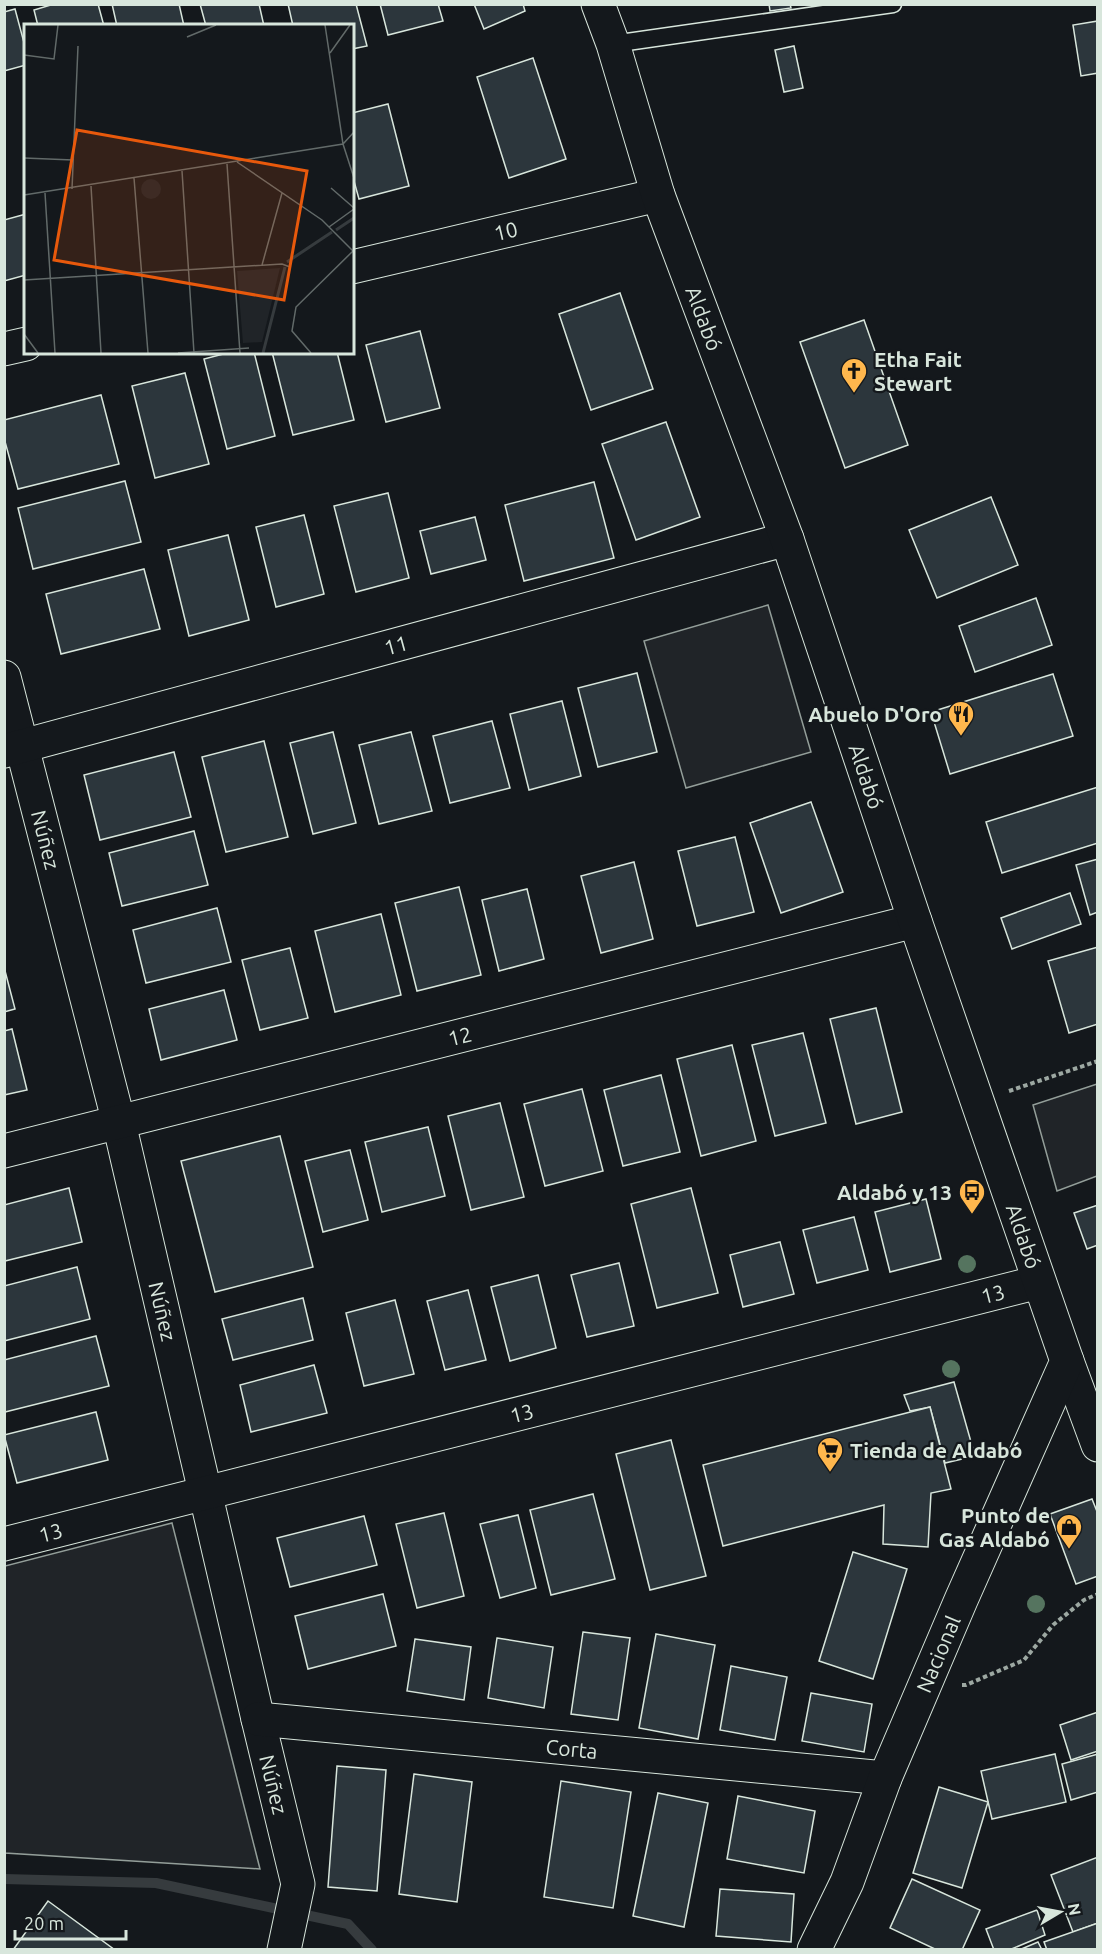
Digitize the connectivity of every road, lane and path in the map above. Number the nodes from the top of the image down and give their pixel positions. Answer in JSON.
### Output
{"nodes":[{"id":1,"x":598,"y":4,"type":"edge"},
{"id":2,"x":893,"y":4,"type":"edge"},
{"id":3,"x":850,"y":8,"type":"edge"},
{"id":4,"x":613,"y":44,"type":"junction"},
{"id":5,"x":658,"y":195,"type":"junction"},
{"id":6,"x":354,"y":267,"type":"edge"},
{"id":7,"x":24,"y":344,"type":"edge"},
{"id":8,"x":4,"y":349,"type":"edge"},
{"id":9,"x":787,"y":539,"type":"junction"},
{"id":10,"x":4,"y":677,"type":"edge"},
{"id":11,"x":13,"y":749,"type":"edge"},
{"id":12,"x":915,"y":921,"type":"junction"},
{"id":13,"x":1098,"y":1061,"type":"edge"},
{"id":14,"x":977,"y":1102,"type":"junction"},
{"id":15,"x":119,"y":1123,"type":"junction"},
{"id":16,"x":4,"y":1151,"type":"edge"},
{"id":17,"x":1040,"y":1282,"type":"junction"},
{"id":18,"x":1067,"y":1361,"type":"junction"},
{"id":19,"x":1098,"y":1445,"type":"edge"},
{"id":20,"x":206,"y":1494,"type":"junction"},
{"id":21,"x":4,"y":1544,"type":"edge"},
{"id":22,"x":1098,"y":1594,"type":"edge"},
{"id":23,"x":966,"y":1685,"type":"dead end"},
{"id":24,"x":258,"y":1719,"type":"junction"},
{"id":25,"x":885,"y":1778,"type":"junction"},
{"id":26,"x":284,"y":1950,"type":"edge"},
{"id":27,"x":814,"y":1950,"type":"edge"}],
"edges":[{"from":1,"to":4,"type":"street","name":"Aldabó"},
{"from":2,"to":3,"type":"lane"},
{"from":3,"to":4,"type":"lane"},
{"from":4,"to":5,"type":"street","name":"Aldabó"},
{"from":5,"to":6,"type":"street","name":"10"},
{"from":5,"to":9,"type":"street","name":"Aldabó"},
{"from":7,"to":8,"type":"street"},
{"from":9,"to":11,"type":"street","name":"11"},
{"from":9,"to":12,"type":"street","name":"Aldabó"},
{"from":10,"to":11,"type":"street","name":"Núñez"},
{"from":11,"to":15,"type":"street","name":"Núñez"},
{"from":12,"to":14,"type":"street","name":"Aldabó"},
{"from":12,"to":15,"type":"street","name":"12"},
{"from":13,"to":14,"type":"path"},
{"from":14,"to":17,"type":"street","name":"Aldabó"},
{"from":15,"to":16,"type":"street","name":"12"},
{"from":15,"to":20,"type":"street","name":"Núñez"},
{"from":17,"to":18,"type":"street","name":"Aldabó"},
{"from":17,"to":20,"type":"street","name":"13"},
{"from":18,"to":19,"type":"street","name":"Aldabó"},
{"from":18,"to":25,"type":"street","name":"Nacional"},
{"from":20,"to":21,"type":"street","name":"13"},
{"from":20,"to":24,"type":"street","name":"Núñez"},
{"from":22,"to":23,"type":"path"},
{"from":24,"to":25,"type":"street","name":"Corta"},
{"from":24,"to":26,"type":"street","name":"Núñez"},
{"from":25,"to":27,"type":"street","name":"Nacional"}]}
